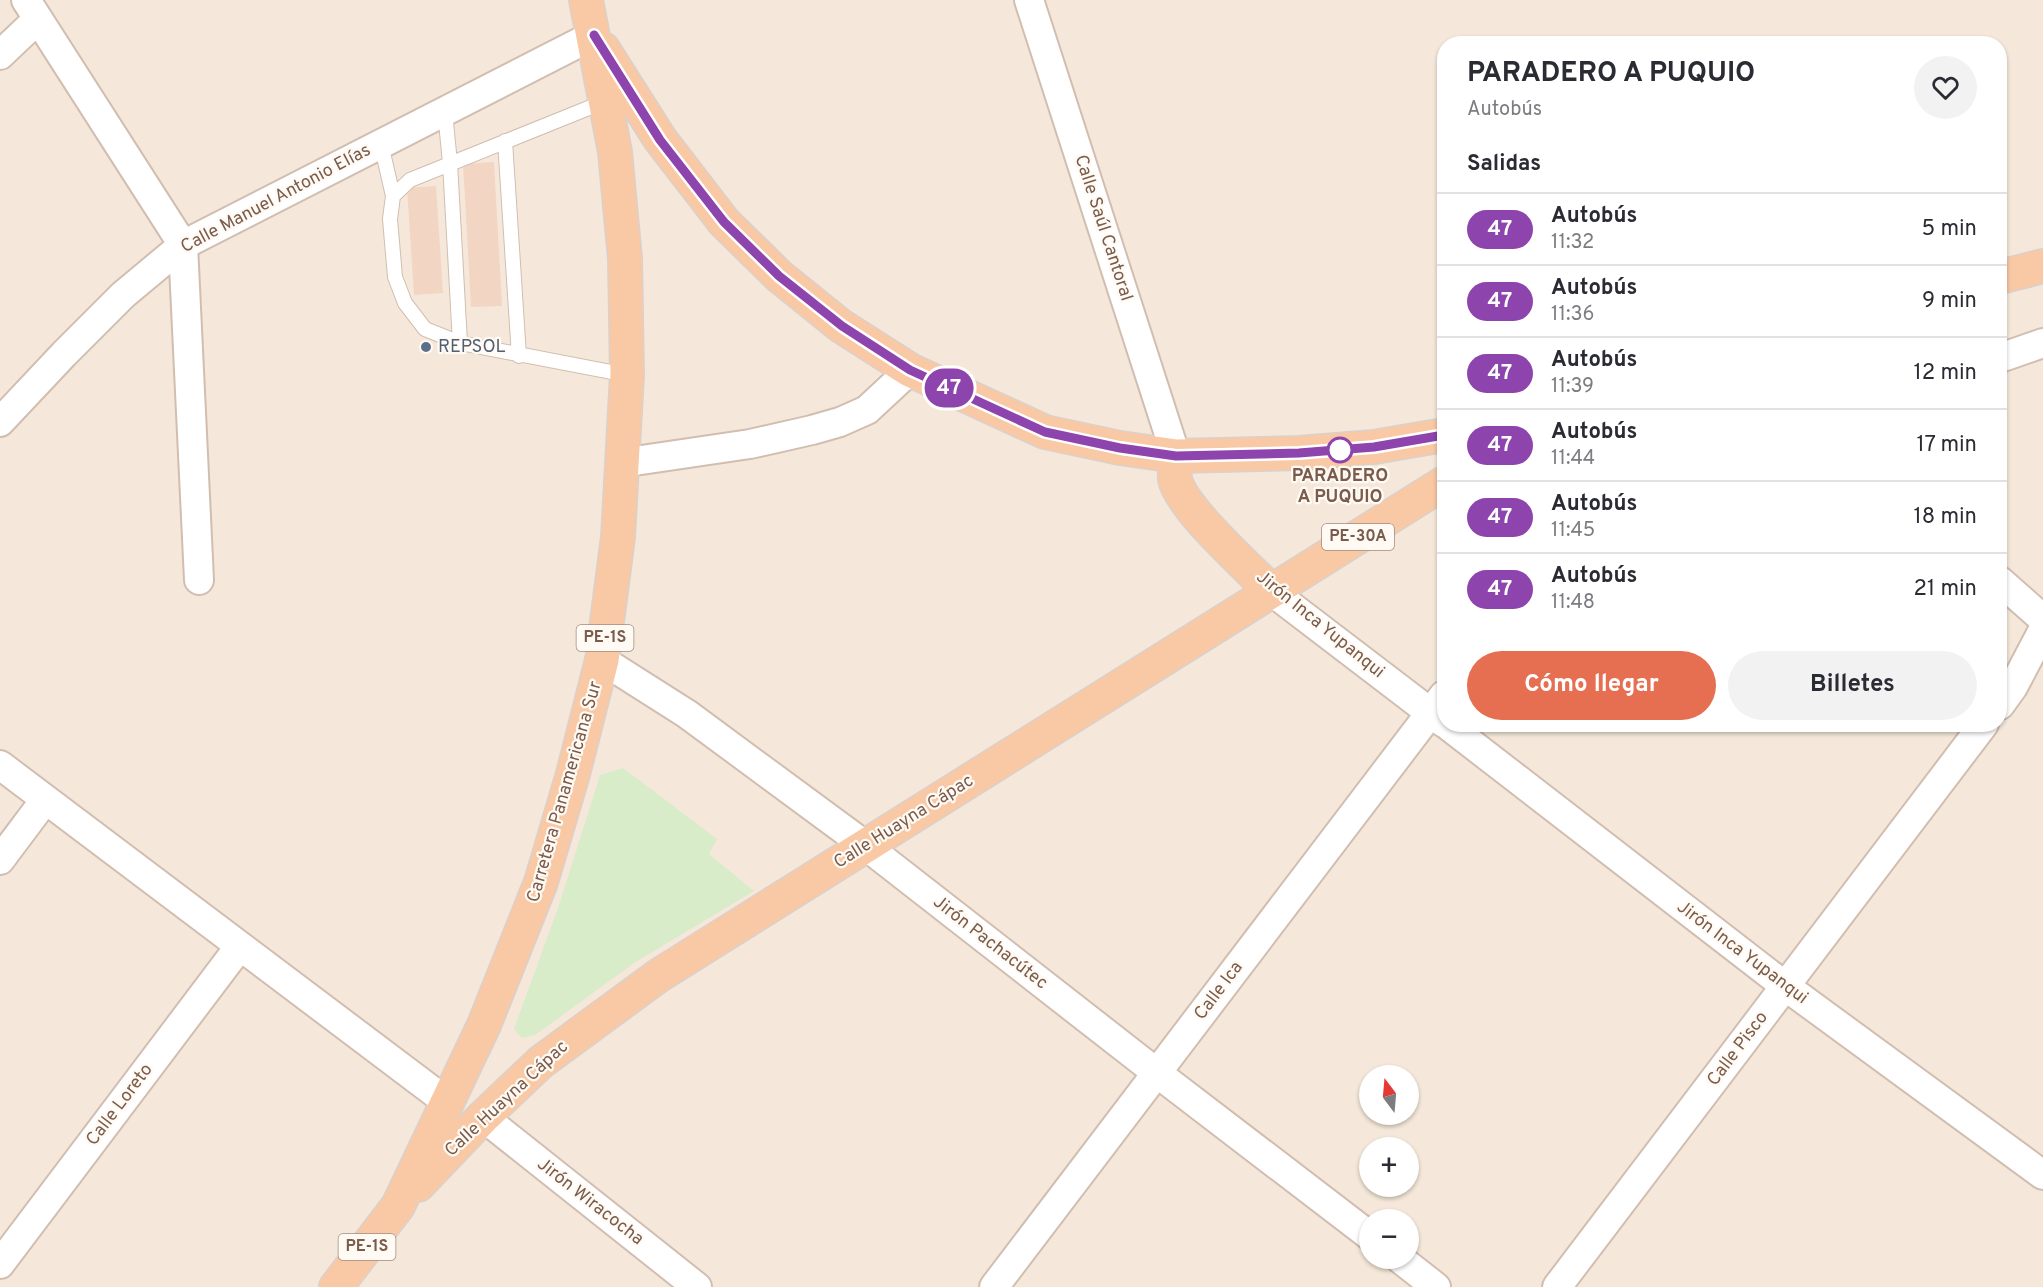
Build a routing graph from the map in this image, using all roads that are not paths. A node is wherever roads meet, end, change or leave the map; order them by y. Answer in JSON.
{"nodes":[{"id":1,"x":586,"y":0,"type":"edge"},
{"id":2,"x":1029,"y":0,"type":"edge"},
{"id":3,"x":32,"y":9,"type":"edge"},
{"id":4,"x":594,"y":35,"type":"junction"},
{"id":5,"x":0,"y":55,"type":"edge"},
{"id":6,"x":606,"y":101,"type":"junction"},
{"id":7,"x":444,"y":112,"type":"junction"},
{"id":8,"x":505,"y":141,"type":"junction"},
{"id":9,"x":381,"y":144,"type":"junction"},
{"id":10,"x":450,"y":163,"type":"junction"},
{"id":11,"x":393,"y":196,"type":"junction"},
{"id":12,"x":183,"y":245,"type":"junction"},
{"id":13,"x":2043,"y":266,"type":"edge"},
{"id":14,"x":2007,"y":275,"type":"edge"},
{"id":15,"x":460,"y":343,"type":"junction"},
{"id":16,"x":2043,"y":344,"type":"edge"},
{"id":17,"x":519,"y":356,"type":"junction"},
{"id":18,"x":2007,"y":356,"type":"edge"},
{"id":19,"x":910,"y":370,"type":"junction"},
{"id":20,"x":627,"y":375,"type":"junction"},
{"id":21,"x":0,"y":422,"type":"edge"},
{"id":22,"x":1437,"y":436,"type":"edge"},
{"id":23,"x":1176,"y":456,"type":"junction"},
{"id":24,"x":621,"y":463,"type":"junction"},
{"id":25,"x":1437,"y":487,"type":"edge"},
{"id":26,"x":199,"y":580,"type":"dead end"},
{"id":27,"x":2007,"y":587,"type":"edge"},
{"id":28,"x":1271,"y":591,"type":"junction"},
{"id":29,"x":2043,"y":619,"type":"edge"},
{"id":30,"x":2043,"y":630,"type":"edge"},
{"id":31,"x":602,"y":660,"type":"junction"},
{"id":32,"x":2007,"y":695,"type":"edge"},
{"id":33,"x":1437,"y":710,"type":"edge"},
{"id":34,"x":1437,"y":720,"type":"edge"},
{"id":35,"x":1465,"y":732,"type":"edge"},
{"id":36,"x":1978,"y":732,"type":"edge"},
{"id":37,"x":0,"y":765,"type":"edge"},
{"id":38,"x":45,"y":800,"type":"junction"},
{"id":39,"x":866,"y":846,"type":"junction"},
{"id":40,"x":0,"y":860,"type":"edge"},
{"id":41,"x":240,"y":946,"type":"junction"},
{"id":42,"x":1785,"y":986,"type":"junction"},
{"id":43,"x":1157,"y":1073,"type":"junction"},
{"id":44,"x":447,"y":1102,"type":"junction"},
{"id":45,"x":483,"y":1117,"type":"junction"},
{"id":46,"x":2043,"y":1176,"type":"edge"},
{"id":47,"x":398,"y":1206,"type":"junction"},
{"id":48,"x":1359,"y":1228,"type":"edge"},
{"id":49,"x":0,"y":1264,"type":"edge"},
{"id":50,"x":1413,"y":1269,"type":"edge"},
{"id":51,"x":336,"y":1287,"type":"edge"},
{"id":52,"x":697,"y":1287,"type":"edge"},
{"id":53,"x":994,"y":1287,"type":"edge"},
{"id":54,"x":1436,"y":1287,"type":"edge"},
{"id":55,"x":1557,"y":1287,"type":"edge"}],
"edges":[{"from":1,"to":4,"type":"highway","name":"Carretera Panamericana Sur","number":"PE-1S"},
{"from":2,"to":23,"type":"street","name":"Calle Saúl Cantoral"},
{"from":3,"to":5,"type":"street"},
{"from":3,"to":12,"type":"street"},
{"from":4,"to":6,"type":"highway","name":"Carretera Panamericana Sur","number":"PE-1S"},
{"from":4,"to":7,"type":"street","name":"Calle Manuel Antonio Elías"},
{"from":4,"to":19,"type":"highway"},
{"from":6,"to":8,"type":"lane"},
{"from":6,"to":20,"type":"highway","name":"Carretera Panamericana Sur","number":"PE-1S"},
{"from":7,"to":9,"type":"street","name":"Calle Manuel Antonio Elías"},
{"from":7,"to":10,"type":"lane"},
{"from":8,"to":10,"type":"lane"},
{"from":8,"to":17,"type":"lane"},
{"from":9,"to":11,"type":"lane"},
{"from":9,"to":12,"type":"street","name":"Calle Manuel Antonio Elías"},
{"from":10,"to":11,"type":"lane"},
{"from":10,"to":15,"type":"lane"},
{"from":11,"to":15,"type":"lane"},
{"from":12,"to":21,"type":"street","name":"Calle Manuel Antonio Elías"},
{"from":12,"to":26,"type":"street"},
{"from":13,"to":14,"type":"highway"},
{"from":15,"to":17,"type":"lane"},
{"from":16,"to":18,"type":"street"},
{"from":17,"to":20,"type":"lane"},
{"from":19,"to":23,"type":"highway"},
{"from":19,"to":24,"type":"street"},
{"from":20,"to":24,"type":"highway","name":"Carretera Panamericana Sur","number":"PE-1S"},
{"from":22,"to":23,"type":"highway"},
{"from":23,"to":28,"type":"highway","name":"Jirón Inca Yupanqui"},
{"from":24,"to":31,"type":"highway","name":"Carretera Panamericana Sur","number":"PE-1S"},
{"from":25,"to":28,"type":"highway","name":"Calle Huayna Cápac","number":"PE-30A"},
{"from":27,"to":29,"type":"street"},
{"from":28,"to":33,"type":"street","name":"Jirón Inca Yupanqui"},
{"from":28,"to":39,"type":"highway","name":"Calle Huayna Cápac"},
{"from":30,"to":32,"type":"street"},
{"from":31,"to":39,"type":"street","name":"Jirón Pachacútec"},
{"from":31,"to":44,"type":"highway","name":"Carretera Panamericana Sur","number":"PE-1S"},
{"from":34,"to":43,"type":"street","name":"Calle Ica"},
{"from":35,"to":42,"type":"street","name":"Jirón Inca Yupanqui"},
{"from":36,"to":42,"type":"street","name":"Calle Pisco"},
{"from":37,"to":38,"type":"street"},
{"from":38,"to":40,"type":"street"},
{"from":38,"to":41,"type":"street"},
{"from":39,"to":43,"type":"street","name":"Jirón Pachacútec"},
{"from":39,"to":45,"type":"highway","name":"Calle Huayna Cápac"},
{"from":41,"to":44,"type":"street"},
{"from":41,"to":49,"type":"street","name":"Calle Loreto"},
{"from":42,"to":46,"type":"street","name":"Jirón Inca Yupanqui"},
{"from":42,"to":55,"type":"street","name":"Calle Pisco"},
{"from":43,"to":48,"type":"street","name":"Jirón Pachacútec"},
{"from":43,"to":53,"type":"street","name":"Calle Ica"},
{"from":44,"to":47,"type":"highway","name":"Carretera Panamericana Sur","number":"PE-1S"},
{"from":45,"to":47,"type":"highway","name":"Calle Huayna Cápac"},
{"from":45,"to":52,"type":"street","name":"Jirón Wiracocha"},
{"from":47,"to":51,"type":"highway","name":"Carretera Panamericana Sur","number":"PE-1S"},
{"from":50,"to":54,"type":"street"}]}
